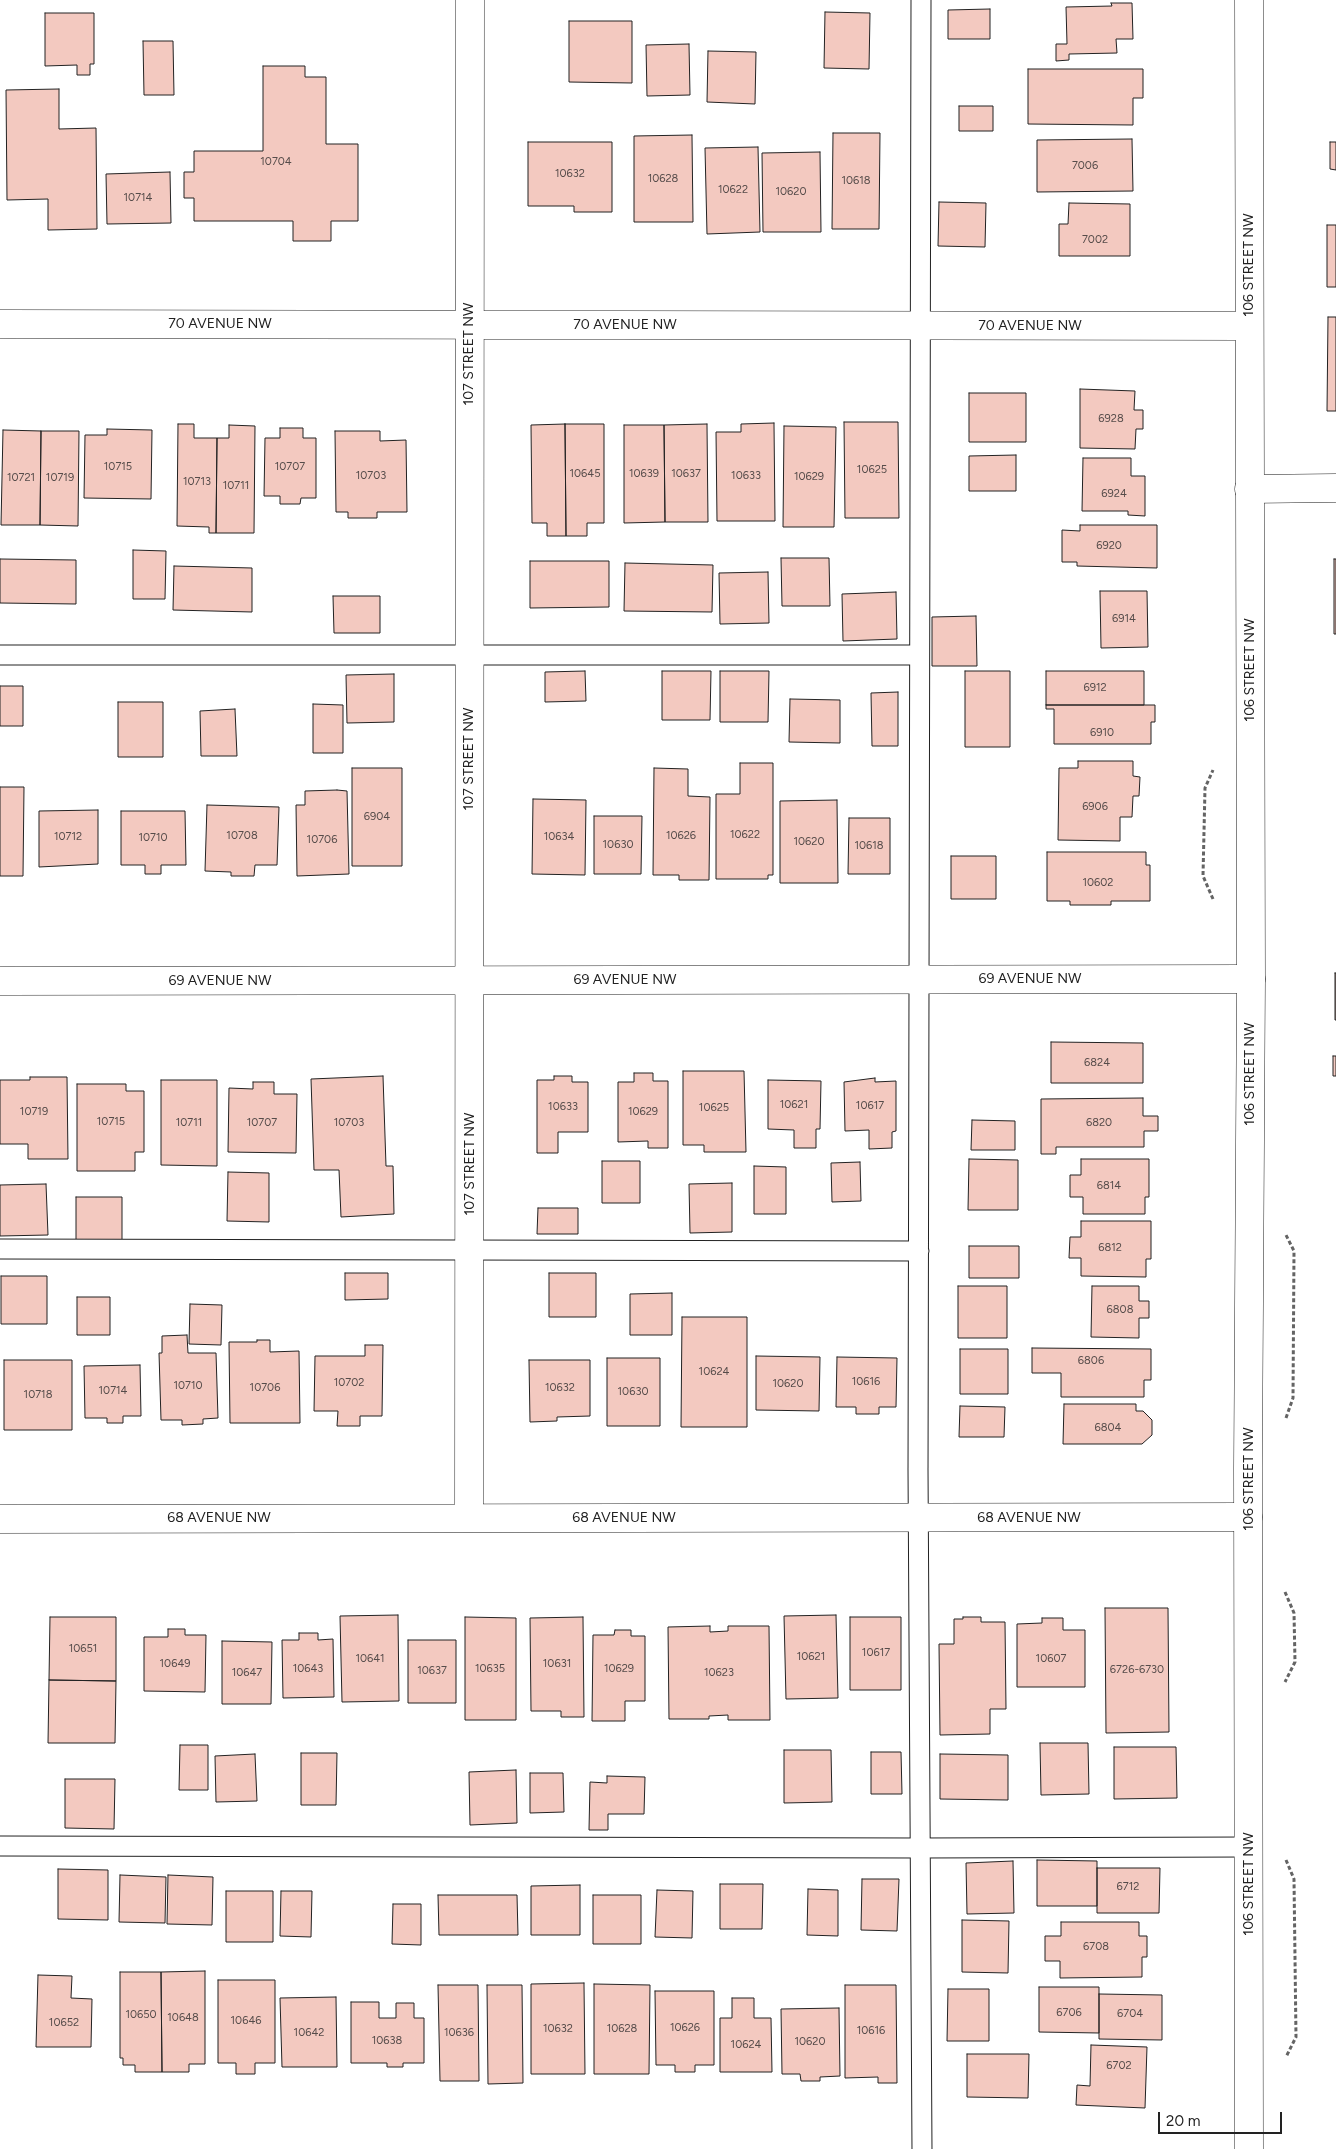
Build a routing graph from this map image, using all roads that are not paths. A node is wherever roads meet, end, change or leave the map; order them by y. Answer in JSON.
{"nodes":[{"id":1,"x":470,"y":0,"type":"edge"},
{"id":2,"x":921,"y":0,"type":"edge"},
{"id":3,"x":1249,"y":0,"type":"edge"},
{"id":4,"x":0,"y":324,"type":"edge"},
{"id":5,"x":469,"y":324,"type":"junction"},
{"id":6,"x":920,"y":326,"type":"junction"},
{"id":7,"x":1249,"y":326,"type":"junction"},
{"id":8,"x":1336,"y":488,"type":"edge"},
{"id":9,"x":1249,"y":489,"type":"junction"},
{"id":10,"x":469,"y":653,"type":"junction"},
{"id":11,"x":0,"y":655,"type":"edge"},
{"id":12,"x":919,"y":655,"type":"junction"},
{"id":13,"x":469,"y":980,"type":"junction"},
{"id":14,"x":920,"y":980,"type":"junction"},
{"id":15,"x":1251,"y":980,"type":"junction"},
{"id":16,"x":0,"y":981,"type":"edge"},
{"id":17,"x":0,"y":1249,"type":"edge"},
{"id":18,"x":470,"y":1249,"type":"junction"},
{"id":19,"x":919,"y":1251,"type":"junction"},
{"id":20,"x":1248,"y":1517,"type":"junction"},
{"id":21,"x":469,"y":1518,"type":"junction"},
{"id":22,"x":919,"y":1518,"type":"junction"},
{"id":23,"x":0,"y":1519,"type":"edge"},
{"id":24,"x":0,"y":1846,"type":"edge"},
{"id":25,"x":1249,"y":1847,"type":"junction"},
{"id":26,"x":920,"y":1848,"type":"junction"},
{"id":27,"x":922,"y":2149,"type":"edge"},
{"id":28,"x":1249,"y":2149,"type":"edge"}],
"edges":[{"from":1,"to":5,"type":"street","name":"107 STREET NW"},
{"from":2,"to":6,"type":"lane"},
{"from":3,"to":7,"type":"street","name":"106 STREET NW"},
{"from":4,"to":5,"type":"street","name":"70 AVENUE NW"},
{"from":5,"to":6,"type":"street","name":"70 AVENUE NW"},
{"from":5,"to":10,"type":"street","name":"107 STREET NW"},
{"from":6,"to":7,"type":"street","name":"70 AVENUE NW"},
{"from":6,"to":12,"type":"lane"},
{"from":7,"to":9,"type":"street","name":"106 STREET NW"},
{"from":8,"to":9,"type":"street"},
{"from":9,"to":15,"type":"street","name":"106 STREET NW"},
{"from":10,"to":11,"type":"lane"},
{"from":10,"to":12,"type":"lane"},
{"from":10,"to":13,"type":"street","name":"107 STREET NW"},
{"from":12,"to":14,"type":"lane"},
{"from":13,"to":14,"type":"street","name":"69 AVENUE NW"},
{"from":13,"to":16,"type":"street","name":"69 AVENUE NW"},
{"from":13,"to":18,"type":"street","name":"107 STREET NW"},
{"from":14,"to":15,"type":"street","name":"69 AVENUE NW"},
{"from":14,"to":19,"type":"lane"},
{"from":15,"to":20,"type":"street","name":"106 STREET NW"},
{"from":17,"to":18,"type":"lane"},
{"from":18,"to":19,"type":"lane"},
{"from":18,"to":21,"type":"street","name":"107 STREET NW"},
{"from":19,"to":22,"type":"lane"},
{"from":20,"to":22,"type":"street","name":"68 AVENUE NW"},
{"from":20,"to":25,"type":"street","name":"106 STREET NW"},
{"from":21,"to":22,"type":"street","name":"68 AVENUE NW"},
{"from":21,"to":23,"type":"street","name":"68 AVENUE NW"},
{"from":22,"to":26,"type":"lane"},
{"from":24,"to":26,"type":"lane"},
{"from":25,"to":26,"type":"lane"},
{"from":25,"to":28,"type":"street","name":"106 STREET NW"},
{"from":26,"to":27,"type":"lane"}]}
